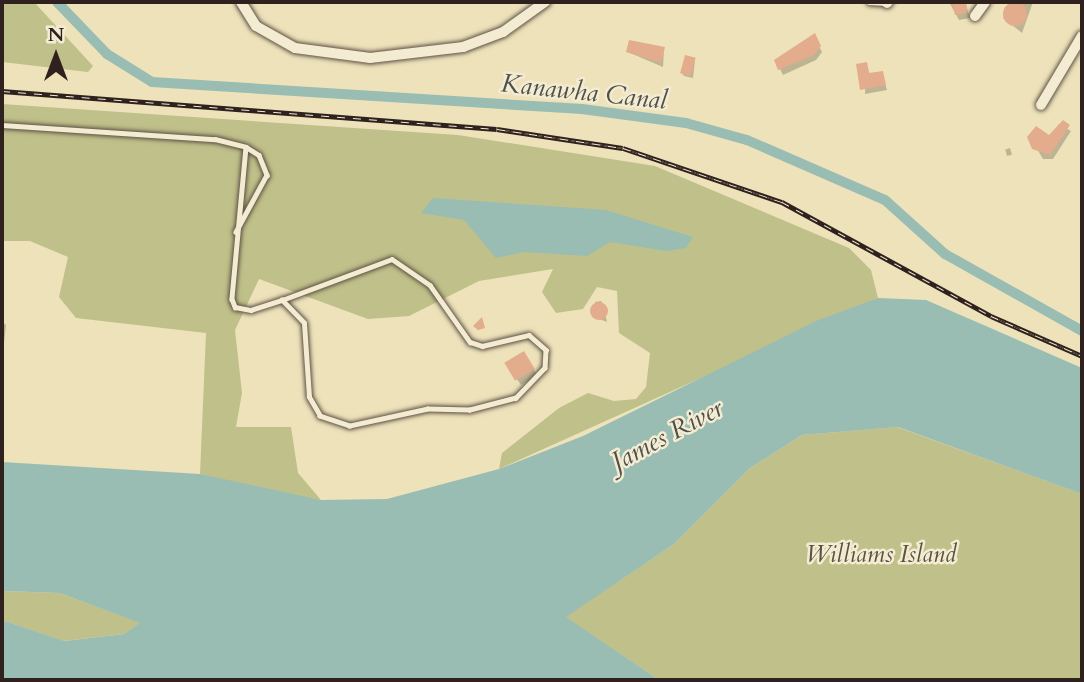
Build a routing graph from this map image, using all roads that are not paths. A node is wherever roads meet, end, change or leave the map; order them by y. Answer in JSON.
{"nodes":[{"id":1,"x":241,"y":2,"type":"edge"},
{"id":2,"x":545,"y":2,"type":"edge"},
{"id":3,"x":869,"y":2,"type":"edge"},
{"id":4,"x":888,"y":2,"type":"edge"},
{"id":5,"x":985,"y":2,"type":"edge"},
{"id":6,"x":975,"y":16,"type":"dead end"},
{"id":7,"x":1082,"y":36,"type":"edge"},
{"id":8,"x":1041,"y":105,"type":"dead end"},
{"id":9,"x":2,"y":125,"type":"edge"},
{"id":10,"x":246,"y":147,"type":"junction"},
{"id":11,"x":236,"y":232,"type":"junction"},
{"id":12,"x":282,"y":300,"type":"junction"}],
"edges":[{"from":1,"to":2,"type":"street"},
{"from":3,"to":4,"type":"lane"},
{"from":5,"to":6,"type":"street"},
{"from":7,"to":8,"type":"street"},
{"from":9,"to":10,"type":"lane"},
{"from":10,"to":11,"type":"lane"},
{"from":10,"to":11,"type":"lane"},
{"from":11,"to":12,"type":"lane"},
{"from":12,"to":12,"type":"lane"}]}
